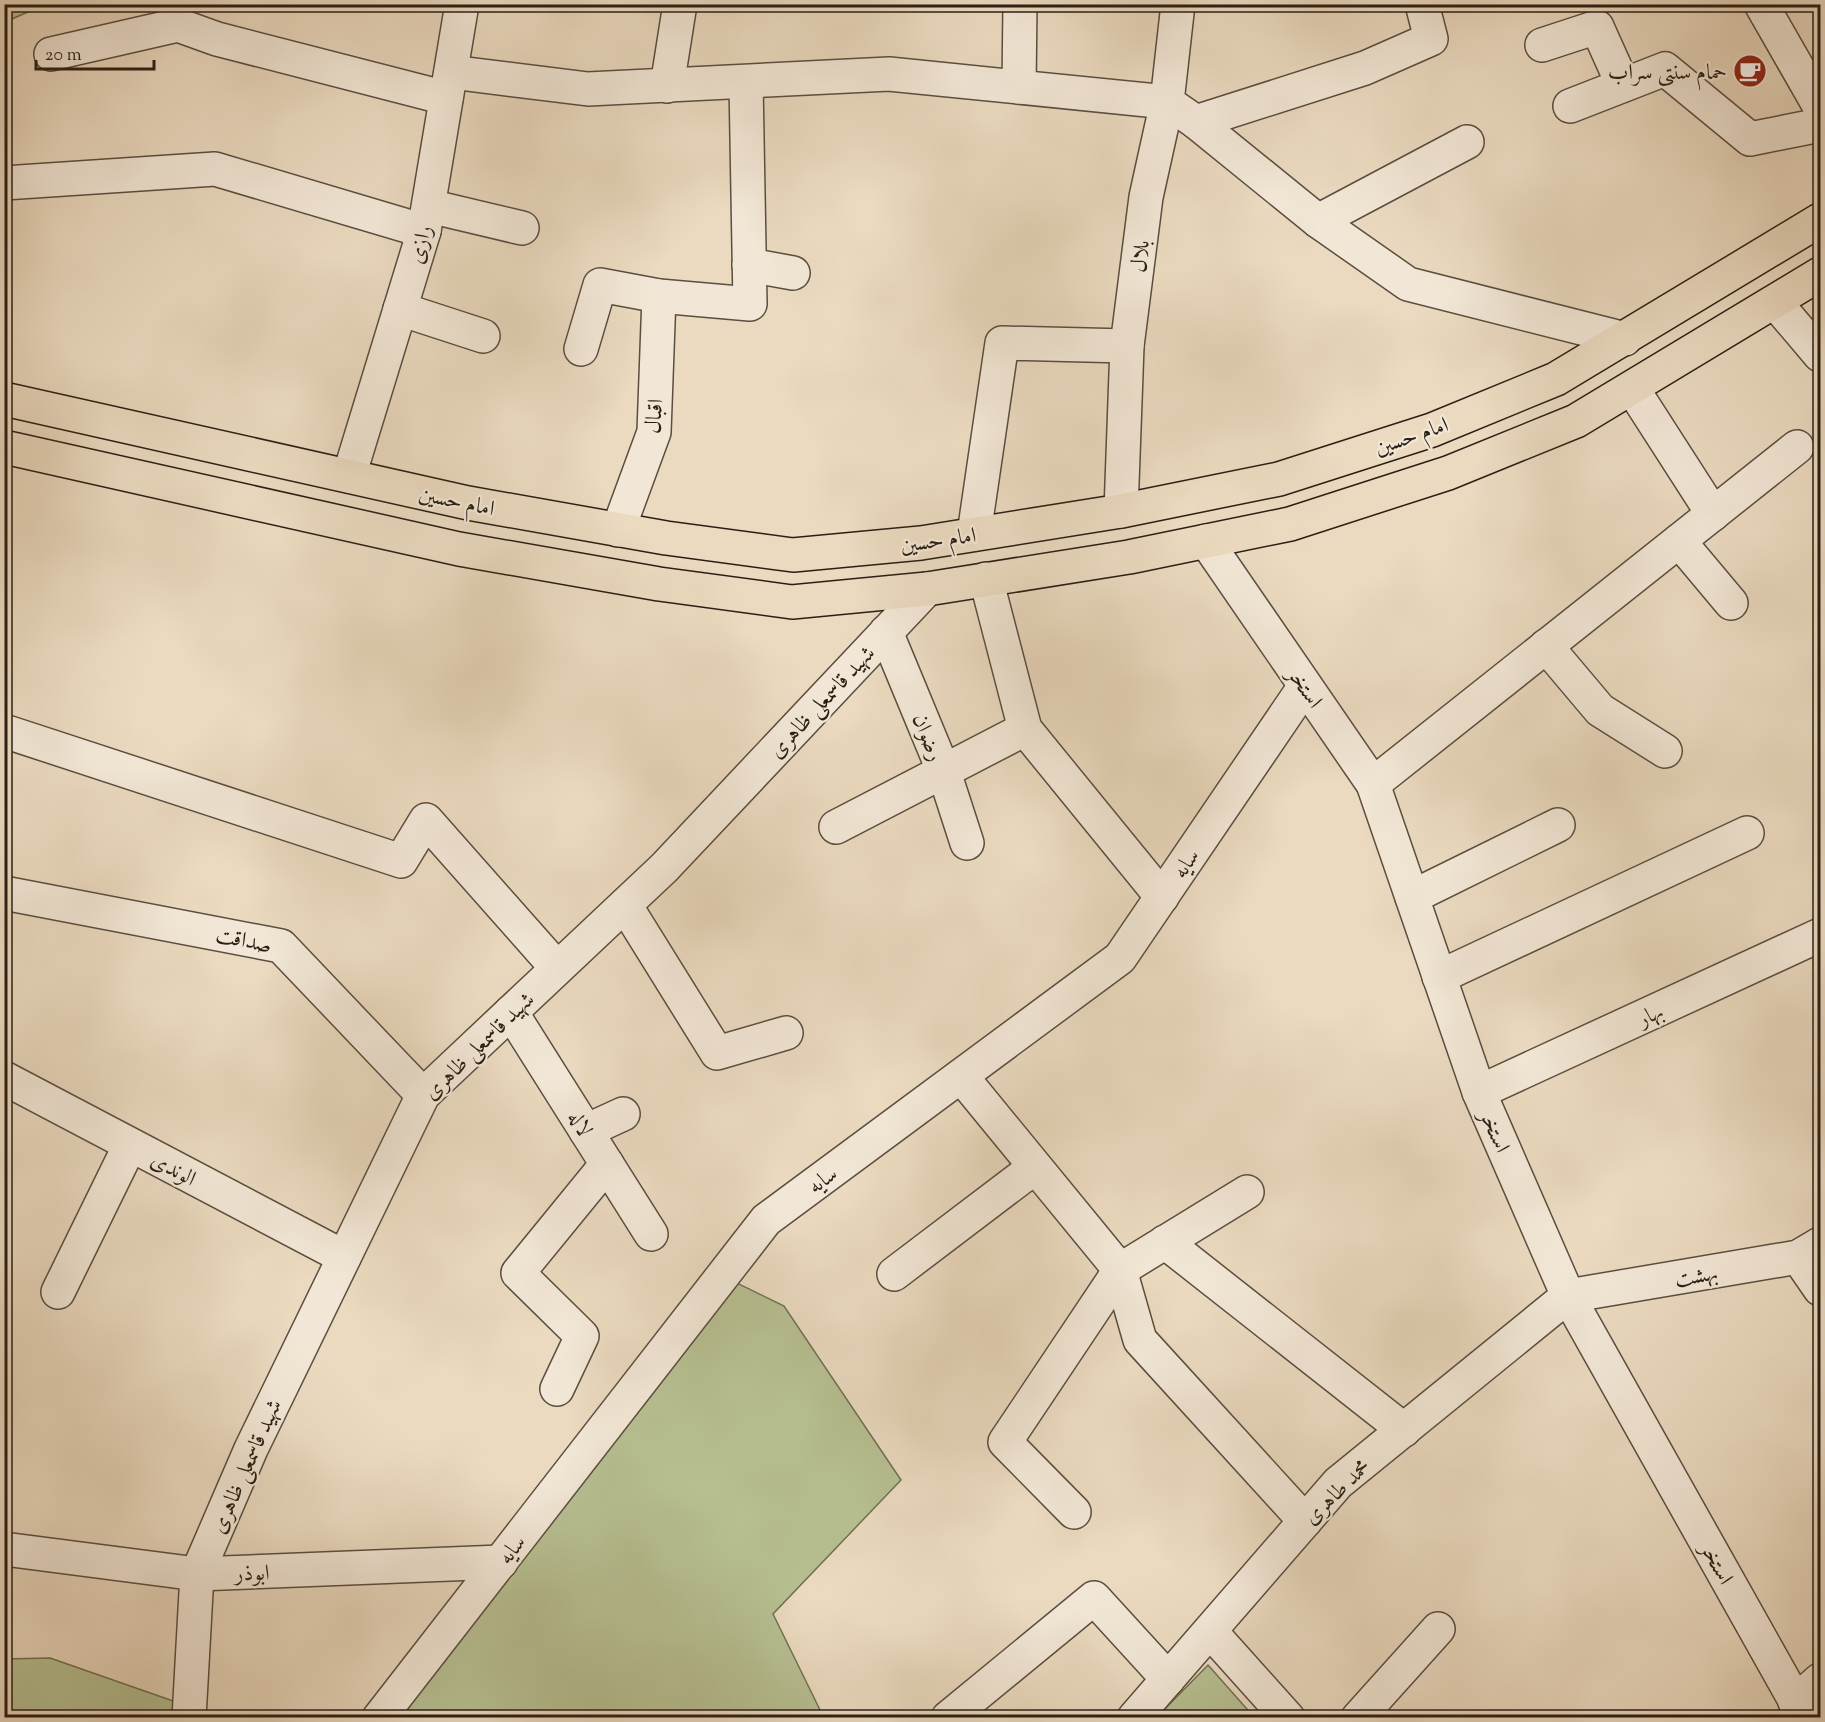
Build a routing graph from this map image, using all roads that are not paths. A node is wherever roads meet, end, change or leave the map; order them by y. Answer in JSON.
{"nodes":[{"id":1,"x":462,"y":4,"type":"edge"},
{"id":2,"x":680,"y":4,"type":"edge"},
{"id":3,"x":1020,"y":4,"type":"edge"},
{"id":4,"x":1178,"y":4,"type":"edge"},
{"id":5,"x":1422,"y":4,"type":"edge"},
{"id":6,"x":1761,"y":4,"type":"edge"},
{"id":7,"x":1542,"y":45,"type":"dead end"},
{"id":8,"x":51,"y":54,"type":"dead end"},
{"id":9,"x":746,"y":82,"type":"junction"},
{"id":10,"x":448,"y":85,"type":"junction"},
{"id":11,"x":1623,"y":85,"type":"junction"},
{"id":12,"x":667,"y":86,"type":"junction"},
{"id":13,"x":1019,"y":87,"type":"junction"},
{"id":14,"x":1167,"y":102,"type":"junction"},
{"id":15,"x":1570,"y":106,"type":"dead end"},
{"id":16,"x":1821,"y":107,"type":"edge"},
{"id":17,"x":1196,"y":122,"type":"junction"},
{"id":18,"x":1821,"y":125,"type":"edge"},
{"id":19,"x":1467,"y":142,"type":"dead end"},
{"id":20,"x":4,"y":183,"type":"edge"},
{"id":21,"x":427,"y":218,"type":"junction"},
{"id":22,"x":1821,"y":220,"type":"edge"},
{"id":23,"x":1318,"y":221,"type":"junction"},
{"id":24,"x":522,"y":228,"type":"dead end"},
{"id":25,"x":749,"y":265,"type":"junction"},
{"id":26,"x":793,"y":273,"type":"dead end"},
{"id":27,"x":1821,"y":274,"type":"edge"},
{"id":28,"x":658,"y":296,"type":"junction"},
{"id":29,"x":1775,"y":302,"type":"junction"},
{"id":30,"x":400,"y":309,"type":"junction"},
{"id":31,"x":483,"y":336,"type":"dead end"},
{"id":32,"x":1625,"y":339,"type":"junction"},
{"id":33,"x":1127,"y":346,"type":"junction"},
{"id":34,"x":581,"y":349,"type":"dead end"},
{"id":35,"x":1821,"y":355,"type":"edge"},
{"id":36,"x":1632,"y":388,"type":"junction"},
{"id":37,"x":4,"y":399,"type":"edge"},
{"id":38,"x":1797,"y":447,"type":"dead end"},
{"id":39,"x":6,"y":453,"type":"edge"},
{"id":40,"x":349,"y":476,"type":"junction"},
{"id":41,"x":1121,"y":511,"type":"junction"},
{"id":42,"x":1713,"y":514,"type":"junction"},
{"id":43,"x":618,"y":530,"type":"junction"},
{"id":44,"x":974,"y":534,"type":"junction"},
{"id":45,"x":1206,"y":541,"type":"junction"},
{"id":46,"x":1679,"y":541,"type":"junction"},
{"id":47,"x":921,"y":543,"type":"junction"},
{"id":48,"x":986,"y":579,"type":"junction"},
{"id":49,"x":927,"y":589,"type":"junction"},
{"id":50,"x":1731,"y":603,"type":"dead end"},
{"id":51,"x":886,"y":632,"type":"junction"},
{"id":52,"x":1546,"y":646,"type":"junction"},
{"id":53,"x":1305,"y":686,"type":"junction"},
{"id":54,"x":1025,"y":729,"type":"junction"},
{"id":55,"x":4,"y":731,"type":"edge"},
{"id":56,"x":1665,"y":751,"type":"dead end"},
{"id":57,"x":944,"y":772,"type":"junction"},
{"id":58,"x":1373,"y":784,"type":"junction"},
{"id":59,"x":1558,"y":825,"type":"dead end"},
{"id":60,"x":836,"y":827,"type":"dead end"},
{"id":61,"x":1747,"y":833,"type":"dead end"},
{"id":62,"x":967,"y":843,"type":"dead end"},
{"id":63,"x":4,"y":893,"type":"edge"},
{"id":64,"x":1162,"y":897,"type":"junction"},
{"id":65,"x":1412,"y":897,"type":"junction"},
{"id":66,"x":626,"y":905,"type":"junction"},
{"id":67,"x":1821,"y":935,"type":"edge"},
{"id":68,"x":557,"y":968,"type":"junction"},
{"id":69,"x":1439,"y":977,"type":"junction"},
{"id":70,"x":511,"y":1012,"type":"junction"},
{"id":71,"x":786,"y":1033,"type":"dead end"},
{"id":72,"x":961,"y":1076,"type":"junction"},
{"id":73,"x":4,"y":1078,"type":"edge"},
{"id":74,"x":1479,"y":1092,"type":"junction"},
{"id":75,"x":423,"y":1095,"type":"junction"},
{"id":76,"x":623,"y":1114,"type":"dead end"},
{"id":77,"x":586,"y":1131,"type":"junction"},
{"id":78,"x":130,"y":1144,"type":"junction"},
{"id":79,"x":607,"y":1164,"type":"junction"},
{"id":80,"x":1035,"y":1167,"type":"junction"},
{"id":81,"x":1247,"y":1192,"type":"dead end"},
{"id":82,"x":651,"y":1234,"type":"dead end"},
{"id":83,"x":1165,"y":1242,"type":"junction"},
{"id":84,"x":1809,"y":1251,"type":"edge"},
{"id":85,"x":344,"y":1257,"type":"junction"},
{"id":86,"x":1120,"y":1270,"type":"junction"},
{"id":87,"x":894,"y":1274,"type":"dead end"},
{"id":88,"x":1821,"y":1289,"type":"edge"},
{"id":89,"x":58,"y":1292,"type":"dead end"},
{"id":90,"x":1568,"y":1296,"type":"junction"},
{"id":91,"x":557,"y":1389,"type":"dead end"},
{"id":92,"x":1404,"y":1430,"type":"junction"},
{"id":93,"x":1074,"y":1512,"type":"dead end"},
{"id":94,"x":1305,"y":1521,"type":"junction"},
{"id":95,"x":4,"y":1548,"type":"edge"},
{"id":96,"x":501,"y":1562,"type":"junction"},
{"id":97,"x":197,"y":1574,"type":"junction"},
{"id":98,"x":1438,"y":1629,"type":"dead end"},
{"id":99,"x":1210,"y":1631,"type":"junction"},
{"id":100,"x":1167,"y":1679,"type":"junction"},
{"id":101,"x":1821,"y":1680,"type":"edge"},
{"id":102,"x":1800,"y":1710,"type":"edge"},
{"id":103,"x":189,"y":1718,"type":"edge"},
{"id":104,"x":379,"y":1718,"type":"edge"},
{"id":105,"x":948,"y":1718,"type":"edge"},
{"id":106,"x":1134,"y":1718,"type":"edge"},
{"id":107,"x":1288,"y":1718,"type":"edge"},
{"id":108,"x":1358,"y":1718,"type":"edge"}],
"edges":[{"from":1,"to":10,"type":"street","name":"رازی"},
{"from":2,"to":12,"type":"street"},
{"from":3,"to":13,"type":"street"},
{"from":4,"to":14,"type":"street","name":"بلال"},
{"from":5,"to":17,"type":"street"},
{"from":6,"to":16,"type":"street"},
{"from":7,"to":11,"type":"street"},
{"from":8,"to":10,"type":"street"},
{"from":9,"to":12,"type":"street"},
{"from":9,"to":13,"type":"street"},
{"from":9,"to":25,"type":"street"},
{"from":10,"to":12,"type":"street"},
{"from":10,"to":21,"type":"street","name":"رازی"},
{"from":11,"to":15,"type":"street"},
{"from":11,"to":18,"type":"street"},
{"from":13,"to":14,"type":"street"},
{"from":14,"to":17,"type":"street"},
{"from":14,"to":33,"type":"street","name":"بلال"},
{"from":17,"to":23,"type":"street"},
{"from":19,"to":23,"type":"street"},
{"from":20,"to":21,"type":"street"},
{"from":21,"to":24,"type":"street"},
{"from":21,"to":30,"type":"street","name":"رازی"},
{"from":22,"to":32,"type":"main road","name":"امام حسین"},
{"from":23,"to":32,"type":"street"},
{"from":25,"to":26,"type":"street"},
{"from":25,"to":28,"type":"street"},
{"from":27,"to":29,"type":"main road","name":"امام حسین"},
{"from":28,"to":34,"type":"street"},
{"from":28,"to":43,"type":"street","name":"اقبال"},
{"from":29,"to":35,"type":"street"},
{"from":29,"to":36,"type":"main road","name":"امام حسین"},
{"from":30,"to":31,"type":"street"},
{"from":30,"to":40,"type":"street","name":"رازی"},
{"from":32,"to":41,"type":"main road","name":"امام حسین"},
{"from":33,"to":41,"type":"street","name":"بلال"},
{"from":33,"to":44,"type":"street"},
{"from":36,"to":42,"type":"street"},
{"from":36,"to":45,"type":"main road","name":"امام حسین"},
{"from":37,"to":40,"type":"main road","name":"امام حسین"},
{"from":38,"to":42,"type":"street"},
{"from":39,"to":49,"type":"main road","name":"امام حسین"},
{"from":40,"to":43,"type":"main road","name":"امام حسین"},
{"from":41,"to":44,"type":"main road","name":"امام حسین"},
{"from":42,"to":46,"type":"street"},
{"from":43,"to":47,"type":"main road","name":"امام حسین"},
{"from":44,"to":47,"type":"main road","name":"امام حسین"},
{"from":45,"to":48,"type":"main road","name":"امام حسین"},
{"from":45,"to":53,"type":"street","name":"استخر"},
{"from":46,"to":50,"type":"street"},
{"from":46,"to":52,"type":"street"},
{"from":47,"to":49,"type":"main road"},
{"from":48,"to":49,"type":"main road","name":"امام حسین"},
{"from":48,"to":54,"type":"street"},
{"from":49,"to":51,"type":"street","name":"شهید قاسمعلی ظاهری"},
{"from":51,"to":57,"type":"street","name":"رضوان"},
{"from":51,"to":66,"type":"street","name":"شهید قاسمعلی ظاهری"},
{"from":52,"to":56,"type":"street"},
{"from":52,"to":58,"type":"street"},
{"from":53,"to":58,"type":"street","name":"استخر"},
{"from":53,"to":64,"type":"street","name":"سایه"},
{"from":54,"to":57,"type":"street"},
{"from":54,"to":64,"type":"street"},
{"from":55,"to":68,"type":"street"},
{"from":57,"to":60,"type":"street"},
{"from":57,"to":62,"type":"street","name":"رضوان"},
{"from":58,"to":65,"type":"street","name":"استخر"},
{"from":59,"to":65,"type":"street"},
{"from":61,"to":69,"type":"street"},
{"from":63,"to":75,"type":"street","name":"صداقت"},
{"from":64,"to":72,"type":"street","name":"سایه"},
{"from":65,"to":69,"type":"street","name":"استخر"},
{"from":66,"to":68,"type":"street","name":"شهید قاسمعلی ظاهری"},
{"from":66,"to":71,"type":"street"},
{"from":67,"to":74,"type":"street","name":"بهار"},
{"from":68,"to":70,"type":"street","name":"شهید قاسمعلی ظاهری"},
{"from":69,"to":74,"type":"street","name":"استخر"},
{"from":70,"to":75,"type":"street","name":"شهید قاسمعلی ظاهری"},
{"from":70,"to":77,"type":"street","name":"لاله"},
{"from":72,"to":80,"type":"street"},
{"from":72,"to":96,"type":"street","name":"سایه"},
{"from":73,"to":78,"type":"street","name":"الوندی"},
{"from":74,"to":90,"type":"street","name":"استخر"},
{"from":75,"to":85,"type":"street","name":"شهید قاسمعلی ظاهری"},
{"from":76,"to":77,"type":"street"},
{"from":77,"to":79,"type":"street","name":"لاله"},
{"from":78,"to":85,"type":"street","name":"الوندی"},
{"from":78,"to":89,"type":"street"},
{"from":79,"to":82,"type":"street","name":"لاله"},
{"from":79,"to":91,"type":"street"},
{"from":80,"to":86,"type":"street"},
{"from":80,"to":87,"type":"street"},
{"from":81,"to":83,"type":"street"},
{"from":83,"to":86,"type":"street"},
{"from":83,"to":92,"type":"street"},
{"from":84,"to":88,"type":"street"},
{"from":84,"to":90,"type":"street","name":"بهشت"},
{"from":85,"to":97,"type":"street","name":"شهید قاسمعلی ظاهری"},
{"from":86,"to":93,"type":"street"},
{"from":86,"to":94,"type":"street"},
{"from":90,"to":92,"type":"street","name":"محمد طاهری"},
{"from":90,"to":102,"type":"street","name":"استخر"},
{"from":92,"to":94,"type":"street","name":"محمد طاهری"},
{"from":94,"to":99,"type":"street","name":"محمد طاهری"},
{"from":95,"to":97,"type":"street","name":"ابوذر"},
{"from":96,"to":97,"type":"street","name":"ابوذر"},
{"from":96,"to":104,"type":"street","name":"سایه"},
{"from":97,"to":103,"type":"street","name":"شهید قاسمعلی ظاهری"},
{"from":98,"to":108,"type":"street"},
{"from":99,"to":100,"type":"street","name":"محمد طاهری"},
{"from":99,"to":107,"type":"street"},
{"from":100,"to":105,"type":"street"},
{"from":100,"to":106,"type":"street","name":"محمد طاهری"},
{"from":101,"to":102,"type":"street"}]}
